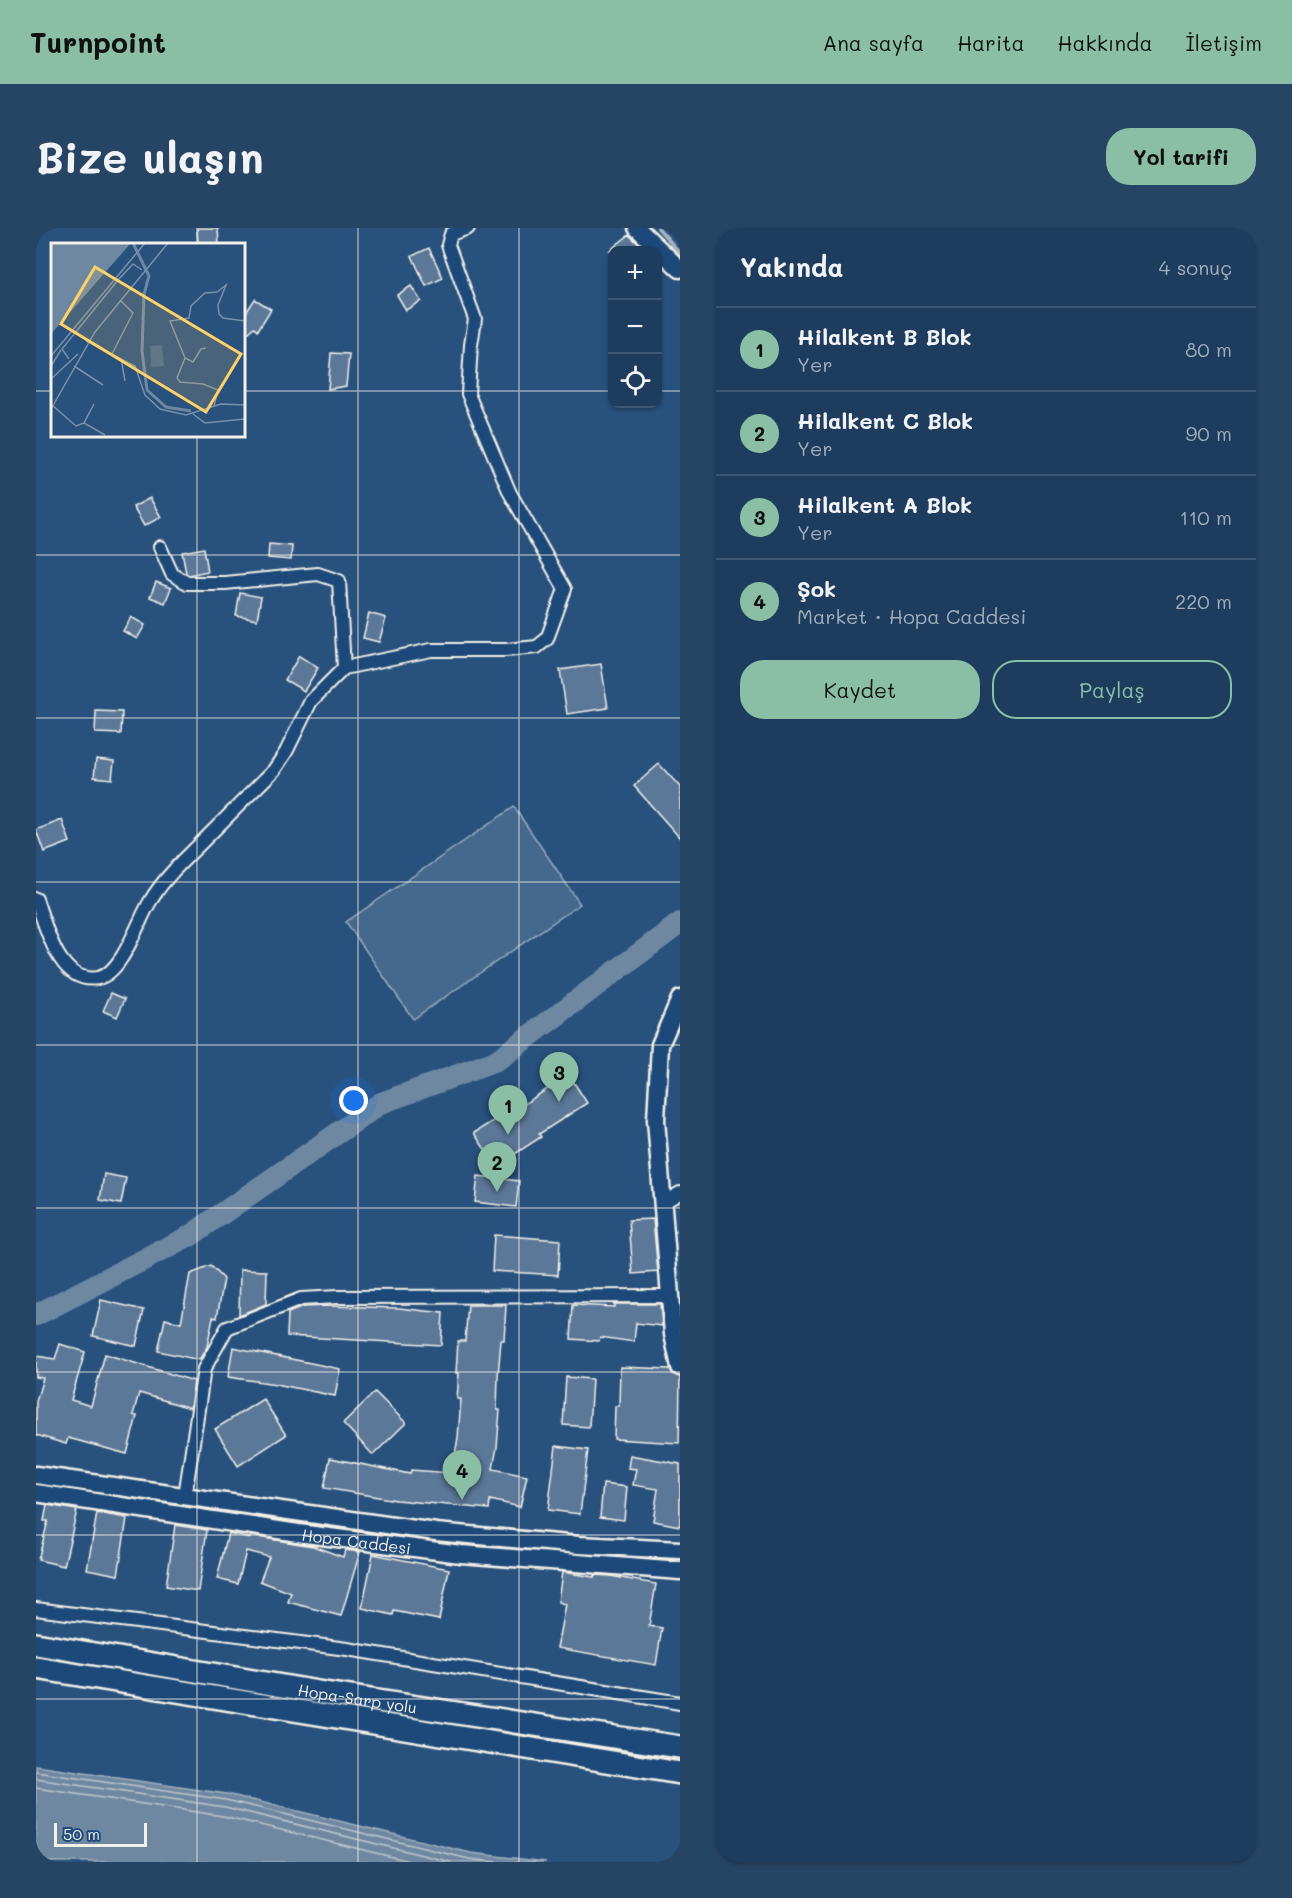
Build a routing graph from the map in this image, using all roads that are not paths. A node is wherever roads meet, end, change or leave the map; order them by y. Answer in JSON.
{"nodes":[{"id":1,"x":468,"y":228,"type":"edge"},
{"id":2,"x":637,"y":228,"type":"edge"},
{"id":3,"x":680,"y":269,"type":"edge"},
{"id":4,"x":160,"y":547,"type":"dead end"},
{"id":5,"x":344,"y":668,"type":"junction"},
{"id":6,"x":36,"y":899,"type":"edge"},
{"id":7,"x":680,"y":999,"type":"edge"},
{"id":8,"x":680,"y":1193,"type":"edge"},
{"id":9,"x":664,"y":1202,"type":"junction"},
{"id":10,"x":670,"y":1296,"type":"junction"},
{"id":11,"x":680,"y":1367,"type":"edge"},
{"id":12,"x":36,"y":1475,"type":"edge"},
{"id":13,"x":36,"y":1494,"type":"edge"},
{"id":14,"x":185,"y":1496,"type":"junction"},
{"id":15,"x":680,"y":1550,"type":"edge"},
{"id":16,"x":680,"y":1571,"type":"edge"},
{"id":17,"x":36,"y":1609,"type":"edge"},
{"id":18,"x":36,"y":1644,"type":"edge"},
{"id":19,"x":36,"y":1668,"type":"edge"},
{"id":20,"x":680,"y":1703,"type":"edge"},
{"id":21,"x":680,"y":1747,"type":"edge"},
{"id":22,"x":680,"y":1773,"type":"edge"}],
"edges":[{"from":1,"to":5,"type":"street"},
{"from":2,"to":3,"type":"main road"},
{"from":4,"to":5,"type":"street"},
{"from":5,"to":6,"type":"street"},
{"from":7,"to":9,"type":"main road"},
{"from":8,"to":9,"type":"street"},
{"from":9,"to":10,"type":"main road"},
{"from":10,"to":11,"type":"main road"},
{"from":10,"to":14,"type":"street"},
{"from":12,"to":14,"type":"main road","name":"Hopa Caddesi"},
{"from":13,"to":16,"type":"main road","name":"Hopa Caddesi"},
{"from":14,"to":15,"type":"main road","name":"Hopa Caddesi"},
{"from":17,"to":20,"type":"street"},
{"from":18,"to":21,"type":"highway","name":"Hopa-Sarp yolu"},
{"from":19,"to":22,"type":"highway"}]}
